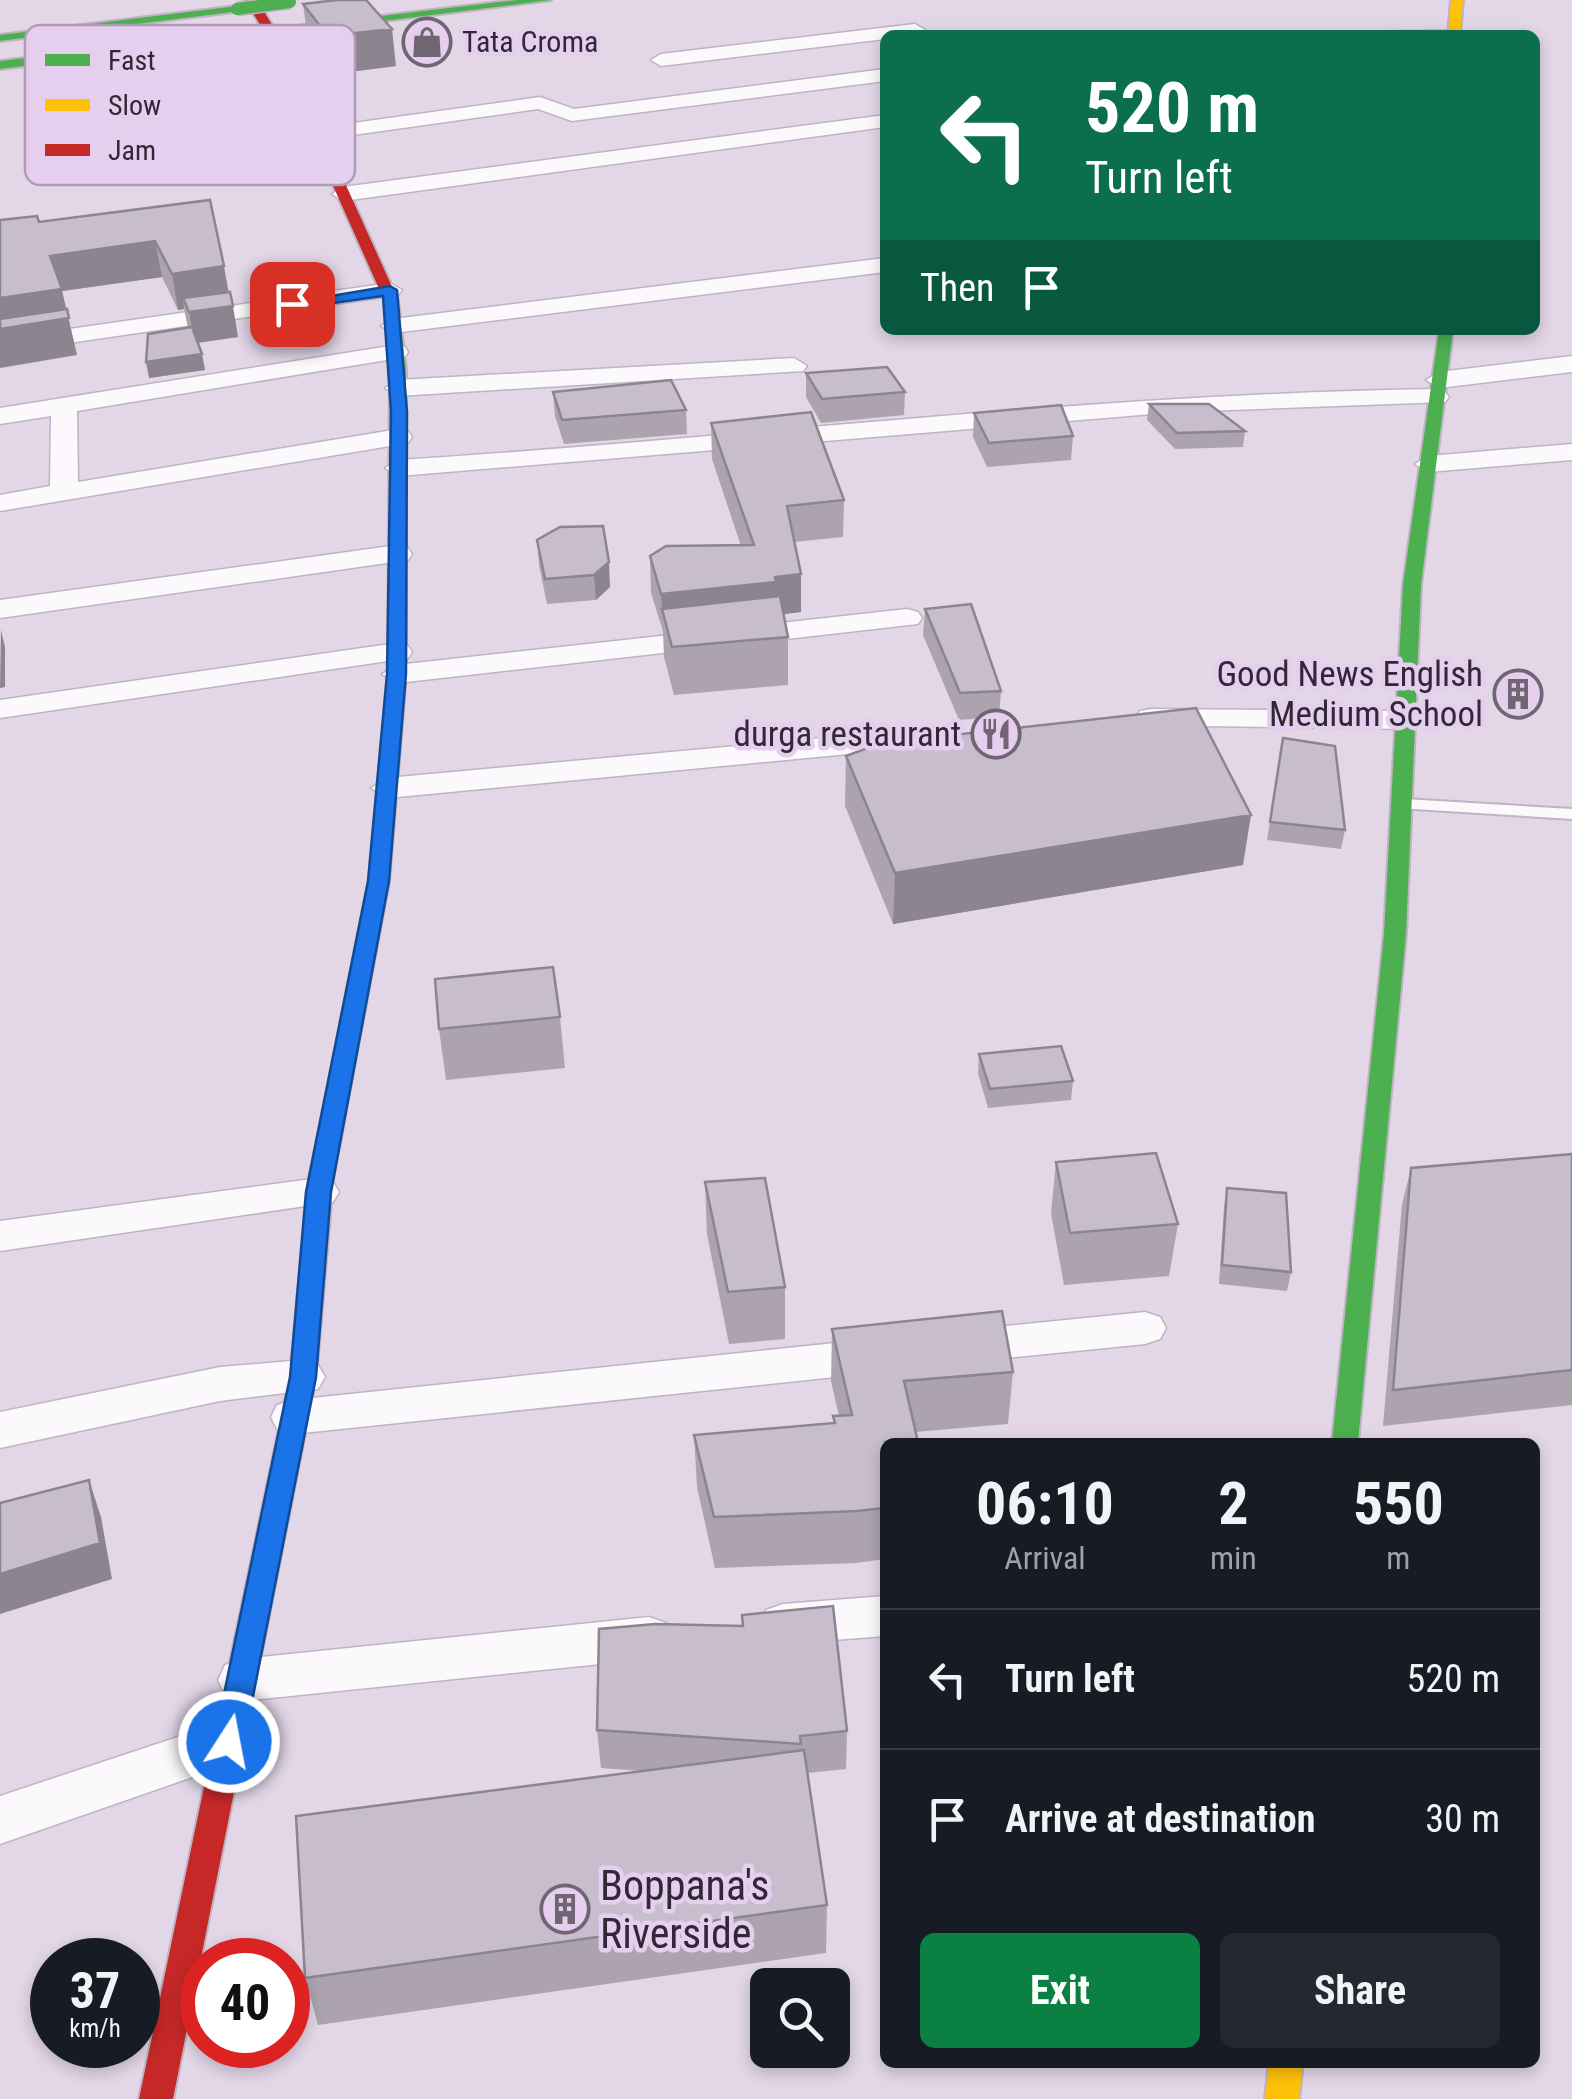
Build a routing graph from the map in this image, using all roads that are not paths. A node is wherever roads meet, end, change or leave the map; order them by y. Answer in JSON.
{"nodes":[{"id":1,"x":191,"y":0,"type":"edge"},
{"id":2,"x":544,"y":0,"type":"edge"},
{"id":3,"x":1456,"y":0,"type":"edge"},
{"id":4,"x":300,"y":1,"type":"edge"},
{"id":5,"x":244,"y":4,"type":"edge"},
{"id":6,"x":0,"y":22,"type":"edge"},
{"id":7,"x":93,"y":25,"type":"edge"},
{"id":8,"x":264,"y":25,"type":"edge"},
{"id":9,"x":337,"y":25,"type":"edge"},
{"id":10,"x":1454,"y":30,"type":"edge"},
{"id":11,"x":880,"y":34,"type":"edge"},
{"id":12,"x":25,"y":35,"type":"edge"},
{"id":13,"x":0,"y":38,"type":"edge"},
{"id":14,"x":721,"y":52,"type":"junction"},
{"id":15,"x":661,"y":60,"type":"dead end"},
{"id":16,"x":25,"y":62,"type":"edge"},
{"id":17,"x":0,"y":65,"type":"edge"},
{"id":18,"x":880,"y":76,"type":"edge"},
{"id":19,"x":779,"y":111,"type":"junction"},
{"id":20,"x":880,"y":121,"type":"edge"},
{"id":21,"x":355,"y":129,"type":"edge"},
{"id":22,"x":339,"y":185,"type":"edge"},
{"id":23,"x":343,"y":194,"type":"junction"},
{"id":24,"x":880,"y":266,"type":"edge"},
{"id":25,"x":390,"y":290,"type":"junction"},
{"id":26,"x":1445,"y":335,"type":"edge"},
{"id":27,"x":395,"y":339,"type":"junction"},
{"id":28,"x":0,"y":346,"type":"edge"},
{"id":29,"x":1572,"y":364,"type":"edge"},
{"id":30,"x":794,"y":366,"type":"dead end"},
{"id":31,"x":398,"y":388,"type":"junction"},
{"id":32,"x":1437,"y":388,"type":"junction"},
{"id":33,"x":64,"y":407,"type":"junction"},
{"id":34,"x":0,"y":416,"type":"edge"},
{"id":35,"x":399,"y":437,"type":"junction"},
{"id":36,"x":1572,"y":452,"type":"edge"},
{"id":37,"x":1428,"y":464,"type":"junction"},
{"id":38,"x":400,"y":468,"type":"junction"},
{"id":39,"x":64,"y":492,"type":"junction"},
{"id":40,"x":0,"y":502,"type":"edge"},
{"id":41,"x":398,"y":554,"type":"junction"},
{"id":42,"x":0,"y":609,"type":"edge"},
{"id":43,"x":907,"y":618,"type":"dead end"},
{"id":44,"x":397,"y":663,"type":"junction"},
{"id":45,"x":0,"y":709,"type":"edge"},
{"id":46,"x":1409,"y":720,"type":"junction"},
{"id":47,"x":1113,"y":722,"type":"edge"},
{"id":48,"x":956,"y":736,"type":"edge"},
{"id":49,"x":387,"y":788,"type":"junction"},
{"id":50,"x":1404,"y":804,"type":"junction"},
{"id":51,"x":1572,"y":814,"type":"edge"},
{"id":52,"x":318,"y":1192,"type":"junction"},
{"id":53,"x":0,"y":1236,"type":"edge"},
{"id":54,"x":1145,"y":1328,"type":"dead end"},
{"id":55,"x":298,"y":1397,"type":"junction"},
{"id":56,"x":0,"y":1430,"type":"edge"},
{"id":57,"x":1345,"y":1438,"type":"edge"},
{"id":58,"x":880,"y":1616,"type":"edge"},
{"id":59,"x":744,"y":1628,"type":"edge"},
{"id":60,"x":686,"y":1634,"type":"edge"},
{"id":61,"x":242,"y":1680,"type":"junction"},
{"id":62,"x":229,"y":1742,"type":"junction"},
{"id":63,"x":0,"y":1820,"type":"edge"},
{"id":64,"x":1285,"y":2068,"type":"edge"},
{"id":65,"x":156,"y":2099,"type":"edge"},
{"id":66,"x":1282,"y":2099,"type":"edge"}],
"edges":[{"from":1,"to":6,"type":"street"},
{"from":2,"to":9,"type":"street"},
{"from":3,"to":10,"type":"street"},
{"from":4,"to":5,"type":"street","bridge":true},
{"from":5,"to":7,"type":"street"},
{"from":5,"to":8,"type":"street"},
{"from":11,"to":14,"type":"street"},
{"from":12,"to":13,"type":"street"},
{"from":14,"to":15,"type":"street"},
{"from":14,"to":19,"type":"street"},
{"from":16,"to":17,"type":"street"},
{"from":18,"to":19,"type":"street"},
{"from":19,"to":20,"type":"street"},
{"from":19,"to":21,"type":"street"},
{"from":19,"to":23,"type":"street"},
{"from":22,"to":23,"type":"street"},
{"from":23,"to":25,"type":"street"},
{"from":24,"to":27,"type":"street"},
{"from":25,"to":27,"type":"street"},
{"from":25,"to":28,"type":"street"},
{"from":26,"to":32,"type":"street"},
{"from":27,"to":31,"type":"street"},
{"from":27,"to":33,"type":"street"},
{"from":29,"to":32,"type":"street"},
{"from":30,"to":31,"type":"street"},
{"from":31,"to":35,"type":"street"},
{"from":32,"to":37,"type":"street"},
{"from":32,"to":38,"type":"street"},
{"from":33,"to":34,"type":"street"},
{"from":33,"to":39,"type":"street"},
{"from":35,"to":38,"type":"street"},
{"from":35,"to":39,"type":"street"},
{"from":36,"to":37,"type":"street"},
{"from":37,"to":46,"type":"street"},
{"from":38,"to":41,"type":"street"},
{"from":39,"to":40,"type":"street"},
{"from":41,"to":42,"type":"street"},
{"from":41,"to":44,"type":"street"},
{"from":43,"to":44,"type":"street"},
{"from":44,"to":45,"type":"street"},
{"from":44,"to":49,"type":"street"},
{"from":46,"to":47,"type":"street"},
{"from":46,"to":50,"type":"street"},
{"from":48,"to":49,"type":"street"},
{"from":49,"to":52,"type":"street"},
{"from":50,"to":51,"type":"lane"},
{"from":50,"to":57,"type":"street"},
{"from":52,"to":53,"type":"street"},
{"from":52,"to":55,"type":"street"},
{"from":54,"to":55,"type":"street"},
{"from":55,"to":56,"type":"street"},
{"from":55,"to":61,"type":"street"},
{"from":58,"to":59,"type":"street"},
{"from":60,"to":61,"type":"street"},
{"from":61,"to":62,"type":"street"},
{"from":62,"to":63,"type":"street"},
{"from":62,"to":65,"type":"street"},
{"from":64,"to":66,"type":"street"}]}
